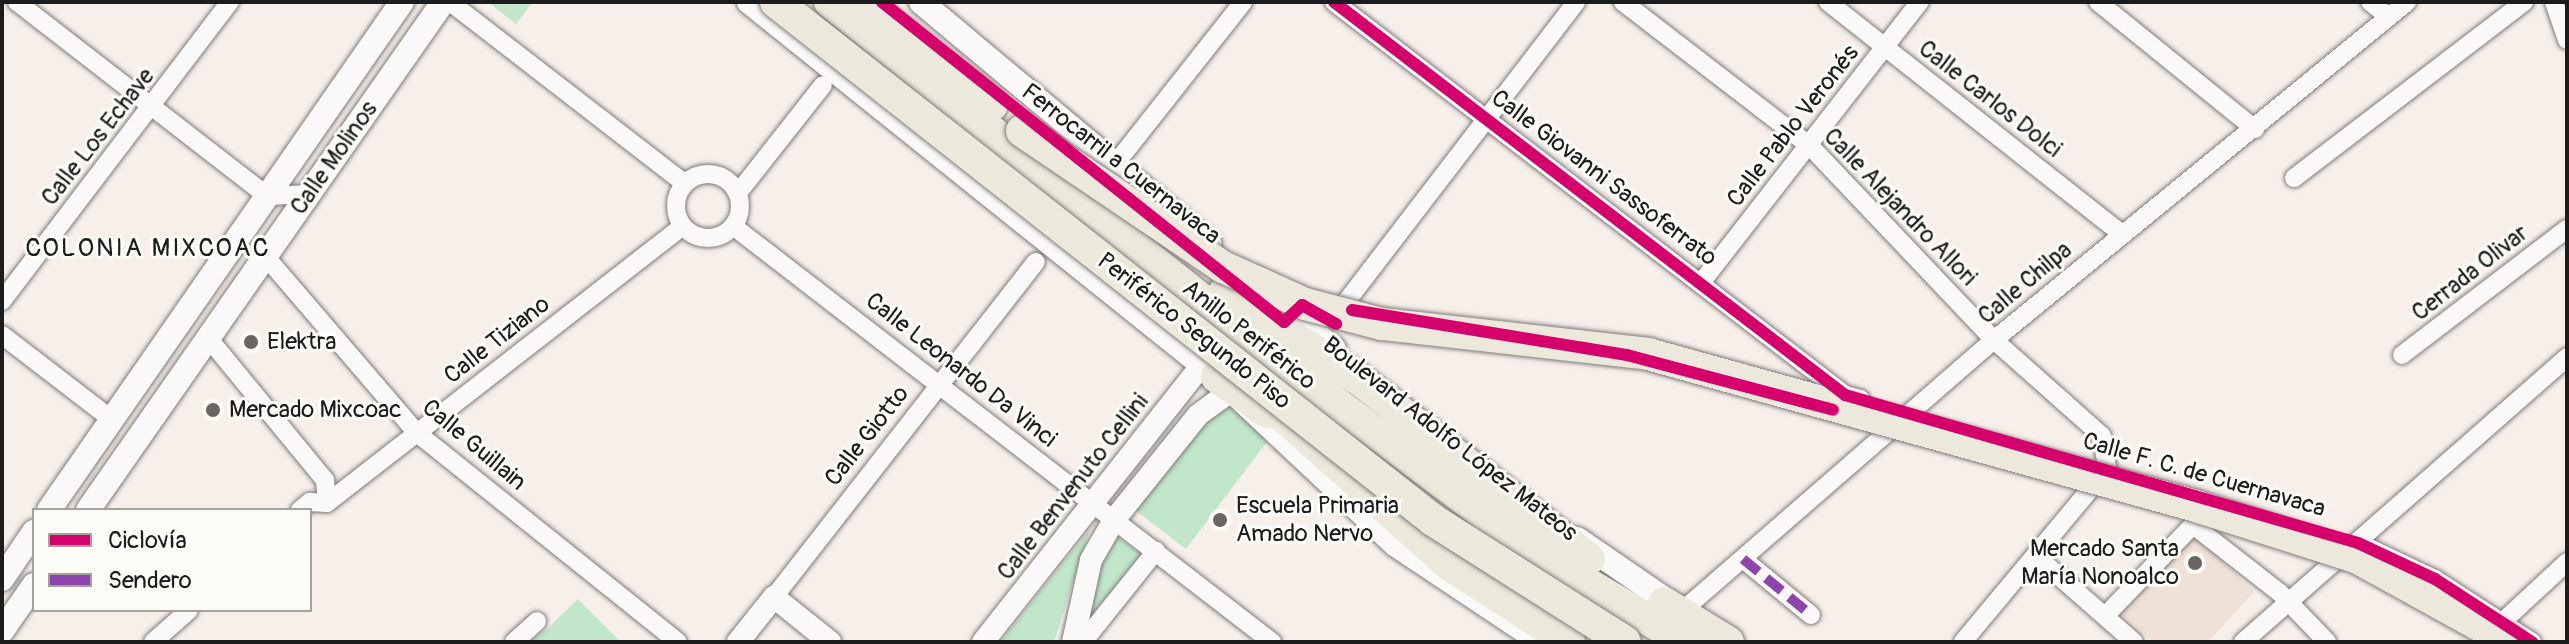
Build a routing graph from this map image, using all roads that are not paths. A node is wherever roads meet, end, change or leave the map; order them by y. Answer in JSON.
{"nodes":[{"id":1,"x":17,"y":2,"type":"edge"},
{"id":2,"x":230,"y":2,"type":"edge"},
{"id":3,"x":402,"y":2,"type":"edge"},
{"id":4,"x":443,"y":2,"type":"edge"},
{"id":5,"x":450,"y":2,"type":"edge"},
{"id":6,"x":740,"y":2,"type":"edge"},
{"id":7,"x":749,"y":2,"type":"edge"},
{"id":8,"x":830,"y":2,"type":"edge"},
{"id":9,"x":863,"y":2,"type":"edge"},
{"id":10,"x":887,"y":2,"type":"edge"},
{"id":11,"x":921,"y":2,"type":"edge"},
{"id":12,"x":1243,"y":2,"type":"edge"},
{"id":13,"x":1334,"y":2,"type":"edge"},
{"id":14,"x":1576,"y":2,"type":"edge"},
{"id":15,"x":1623,"y":2,"type":"edge"},
{"id":16,"x":1828,"y":2,"type":"edge"},
{"id":17,"x":1920,"y":2,"type":"edge"},
{"id":18,"x":2098,"y":2,"type":"edge"},
{"id":19,"x":2370,"y":2,"type":"edge"},
{"id":20,"x":2407,"y":2,"type":"edge"},
{"id":21,"x":2524,"y":2,"type":"edge"},
{"id":22,"x":2554,"y":2,"type":"edge"},
{"id":23,"x":784,"y":11,"type":"edge"},
{"id":24,"x":2389,"y":17,"type":"junction"},
{"id":25,"x":907,"y":31,"type":"junction"},
{"id":26,"x":2567,"y":40,"type":"edge"},
{"id":27,"x":1885,"y":47,"type":"junction"},
{"id":28,"x":823,"y":85,"type":"dead end"},
{"id":29,"x":151,"y":108,"type":"junction"},
{"id":30,"x":1485,"y":118,"type":"junction"},
{"id":31,"x":2255,"y":129,"type":"junction"},
{"id":32,"x":1022,"y":131,"type":"junction"},
{"id":33,"x":1809,"y":145,"type":"junction"},
{"id":34,"x":1116,"y":163,"type":"junction"},
{"id":35,"x":2294,"y":178,"type":"dead end"},
{"id":36,"x":684,"y":183,"type":"junction"},
{"id":37,"x":738,"y":193,"type":"junction"},
{"id":38,"x":310,"y":194,"type":"junction"},
{"id":39,"x":267,"y":196,"type":"junction"},
{"id":40,"x":733,"y":226,"type":"junction"},
{"id":41,"x":682,"y":227,"type":"junction"},
{"id":42,"x":2567,"y":229,"type":"edge"},
{"id":43,"x":2122,"y":234,"type":"junction"},
{"id":44,"x":1223,"y":254,"type":"junction"},
{"id":45,"x":266,"y":257,"type":"junction"},
{"id":46,"x":1178,"y":261,"type":"junction"},
{"id":47,"x":1036,"y":262,"type":"dead end"},
{"id":48,"x":1704,"y":279,"type":"junction"},
{"id":49,"x":2,"y":301,"type":"edge"},
{"id":50,"x":2,"y":335,"type":"edge"},
{"id":51,"x":209,"y":339,"type":"junction"},
{"id":52,"x":1994,"y":340,"type":"junction"},
{"id":53,"x":2402,"y":355,"type":"dead end"},
{"id":54,"x":2567,"y":357,"type":"edge"},
{"id":55,"x":1218,"y":370,"type":"junction"},
{"id":56,"x":941,"y":383,"type":"junction"},
{"id":57,"x":1845,"y":395,"type":"joint"},
{"id":58,"x":1908,"y":413,"type":"junction"},
{"id":59,"x":111,"y":419,"type":"junction"},
{"id":60,"x":417,"y":433,"type":"junction"},
{"id":61,"x":2107,"y":469,"type":"junction"},
{"id":62,"x":327,"y":503,"type":"junction"},
{"id":63,"x":1093,"y":504,"type":"junction"},
{"id":64,"x":50,"y":508,"type":"edge"},
{"id":65,"x":89,"y":508,"type":"edge"},
{"id":66,"x":308,"y":508,"type":"edge"},
{"id":67,"x":1114,"y":520,"type":"junction"},
{"id":68,"x":32,"y":535,"type":"edge"},
{"id":69,"x":2358,"y":543,"type":"junction"},
{"id":70,"x":1156,"y":551,"type":"junction"},
{"id":71,"x":2036,"y":556,"type":"junction"},
{"id":72,"x":1743,"y":559,"type":"junction"},
{"id":73,"x":2567,"y":562,"type":"edge"},
{"id":74,"x":2,"y":579,"type":"edge"},
{"id":75,"x":32,"y":588,"type":"edge"},
{"id":76,"x":774,"y":597,"type":"junction"},
{"id":77,"x":2289,"y":601,"type":"junction"},
{"id":78,"x":187,"y":612,"type":"edge"},
{"id":79,"x":1811,"y":615,"type":"dead end"},
{"id":80,"x":2105,"y":616,"type":"junction"},
{"id":81,"x":537,"y":621,"type":"dead end"},
{"id":82,"x":1684,"y":626,"type":"edge"},
{"id":83,"x":2,"y":631,"type":"edge"},
{"id":84,"x":2507,"y":631,"type":"edge"},
{"id":85,"x":153,"y":642,"type":"edge"},
{"id":86,"x":514,"y":642,"type":"edge"},
{"id":87,"x":678,"y":642,"type":"edge"},
{"id":88,"x":738,"y":642,"type":"edge"},
{"id":89,"x":830,"y":642,"type":"edge"},
{"id":90,"x":983,"y":642,"type":"edge"},
{"id":91,"x":1073,"y":642,"type":"edge"},
{"id":92,"x":1083,"y":642,"type":"edge"},
{"id":93,"x":1272,"y":642,"type":"edge"},
{"id":94,"x":1544,"y":642,"type":"edge"},
{"id":95,"x":1569,"y":642,"type":"edge"},
{"id":96,"x":1625,"y":642,"type":"edge"},
{"id":97,"x":1642,"y":642,"type":"edge"},
{"id":98,"x":1700,"y":642,"type":"edge"},
{"id":99,"x":1728,"y":642,"type":"edge"},
{"id":100,"x":1737,"y":642,"type":"edge"},
{"id":101,"x":1963,"y":642,"type":"edge"},
{"id":102,"x":2134,"y":642,"type":"edge"},
{"id":103,"x":2243,"y":642,"type":"edge"},
{"id":104,"x":2327,"y":642,"type":"edge"},
{"id":105,"x":2482,"y":642,"type":"edge"},
{"id":106,"x":2532,"y":642,"type":"edge"}],
"edges":[{"from":1,"to":29,"type":"street"},
{"from":2,"to":29,"type":"street","name":"Calle Los Echave"},
{"from":3,"to":39,"type":"main road","name":"Calle Molinos"},
{"from":4,"to":38,"type":"main road","name":"Calle Molinos"},
{"from":5,"to":36,"type":"street"},
{"from":6,"to":23,"type":"main road"},
{"from":7,"to":23,"type":"main road"},
{"from":8,"to":82,"type":"highway","name":"Anillo Periférico"},
{"from":9,"to":25,"type":"highway","name":"Periférico Segundo Piso"},
{"from":10,"to":25,"type":"highway"},
{"from":11,"to":34,"type":"main road","name":"Boulevard Adolfo López Mateos"},
{"from":12,"to":34,"type":"street"},
{"from":13,"to":30,"type":"street","name":"Calle Giovanni Sassoferrato"},
{"from":14,"to":30,"type":"street"},
{"from":15,"to":33,"type":"street","name":"Calle Alejandro Allori"},
{"from":16,"to":27,"type":"street","name":"Calle Carlos Dolci"},
{"from":17,"to":27,"type":"street","name":"Calle Pablo Veronés"},
{"from":18,"to":31,"type":"street"},
{"from":19,"to":24,"type":"street"},
{"from":20,"to":24,"type":"street","name":"Calle Chilpa"},
{"from":21,"to":35,"type":"street"},
{"from":22,"to":26,"type":"street"},
{"from":23,"to":55,"type":"highway","name":"Anillo Periférico"},
{"from":23,"to":96,"type":"highway","name":"Periférico Segundo Piso","bridge":true},
{"from":24,"to":31,"type":"street","name":"Calle Chilpa"},
{"from":25,"to":32,"type":"highway","name":"Periférico Segundo Piso"},
{"from":27,"to":33,"type":"street","name":"Calle Pablo Veronés"},
{"from":27,"to":43,"type":"street","name":"Calle Carlos Dolci"},
{"from":28,"to":37,"type":"street"},
{"from":29,"to":39,"type":"street"},
{"from":29,"to":49,"type":"street","name":"Calle Los Echave"},
{"from":30,"to":44,"type":"street","name":"Ferrocarril a Cuernavaca"},
{"from":30,"to":48,"type":"street","name":"Calle Giovanni Sassoferrato"},
{"from":31,"to":43,"type":"street","name":"Calle Chilpa"},
{"from":32,"to":46,"type":"highway","name":"Periférico Segundo Piso","bridge":true},
{"from":32,"to":84,"type":"highway","bridge":true},
{"from":33,"to":48,"type":"street","name":"Calle Pablo Veronés"},
{"from":33,"to":52,"type":"street","name":"Calle Alejandro Allori"},
{"from":34,"to":44,"type":"main road","name":"Boulevard Adolfo López Mateos"},
{"from":36,"to":37,"type":"street"},
{"from":36,"to":41,"type":"street"},
{"from":37,"to":40,"type":"street"},
{"from":38,"to":39,"type":"street"},
{"from":38,"to":45,"type":"main road","name":"Calle Molinos"},
{"from":39,"to":59,"type":"main road","name":"Calle Molinos"},
{"from":40,"to":41,"type":"street"},
{"from":40,"to":56,"type":"street","name":"Calle Leonardo Da Vinci"},
{"from":41,"to":60,"type":"street","name":"Calle Tiziano"},
{"from":42,"to":53,"type":"street","name":"Cerrada Olivar"},
{"from":43,"to":52,"type":"street","name":"Calle Chilpa"},
{"from":44,"to":82,"type":"main road","name":"Boulevard Adolfo López Mateos"},
{"from":45,"to":51,"type":"main road","name":"Calle Molinos"},
{"from":45,"to":60,"type":"street","name":"Calle Guillain"},
{"from":46,"to":98,"type":"highway","name":"Periférico Segundo Piso"},
{"from":46,"to":99,"type":"highway"},
{"from":47,"to":56,"type":"street","name":"Calle Giotto"},
{"from":48,"to":57,"type":"street","name":"Calle Giovanni Sassoferrato"},
{"from":50,"to":59,"type":"street"},
{"from":51,"to":62,"type":"street"},
{"from":51,"to":65,"type":"main road","name":"Calle Molinos"},
{"from":52,"to":58,"type":"street","name":"Calle Chilpa"},
{"from":52,"to":61,"type":"street","name":"Calle Alejandro Allori"},
{"from":54,"to":69,"type":"street"},
{"from":55,"to":63,"type":"street","name":"Calle Benvenuto Cellini"},
{"from":55,"to":67,"type":"street"},
{"from":55,"to":94,"type":"main road"},
{"from":55,"to":95,"type":"highway"},
{"from":55,"to":97,"type":"highway","name":"Anillo Periférico"},
{"from":56,"to":63,"type":"street","name":"Calle Leonardo Da Vinci"},
{"from":56,"to":76,"type":"street","name":"Calle Giotto"},
{"from":57,"to":58,"type":"street","name":"Calle F. C. de Cuernavaca"},
{"from":58,"to":61,"type":"street","name":"Calle F. C. de Cuernavaca"},
{"from":58,"to":72,"type":"street","name":"Calle Chilpa"},
{"from":59,"to":64,"type":"main road","name":"Calle Molinos"},
{"from":60,"to":62,"type":"street","name":"Calle Tiziano"},
{"from":60,"to":87,"type":"street","name":"Calle Guillain"},
{"from":61,"to":69,"type":"street","name":"Calle F. C. de Cuernavaca"},
{"from":61,"to":71,"type":"street"},
{"from":62,"to":66,"type":"street","name":"Calle Tiziano"},
{"from":63,"to":67,"type":"street","name":"Calle Leonardo Da Vinci"},
{"from":63,"to":90,"type":"street","name":"Calle Benvenuto Cellini"},
{"from":67,"to":70,"type":"street","name":"Calle Leonardo Da Vinci"},
{"from":67,"to":91,"type":"street"},
{"from":68,"to":74,"type":"main road"},
{"from":69,"to":77,"type":"street"},
{"from":69,"to":84,"type":"street","name":"Calle F. C. de Cuernavaca"},
{"from":70,"to":92,"type":"street"},
{"from":70,"to":93,"type":"street","name":"Calle Leonardo Da Vinci"},
{"from":71,"to":80,"type":"street"},
{"from":71,"to":101,"type":"street"},
{"from":72,"to":79,"type":"street"},
{"from":72,"to":82,"type":"street","name":"Calle Chilpa"},
{"from":73,"to":84,"type":"street"},
{"from":75,"to":83,"type":"main road"},
{"from":76,"to":88,"type":"street","name":"Calle Giotto"},
{"from":76,"to":89,"type":"street"},
{"from":77,"to":80,"type":"street"},
{"from":77,"to":103,"type":"street"},
{"from":77,"to":104,"type":"street"},
{"from":78,"to":85,"type":"street"},
{"from":80,"to":102,"type":"street"},
{"from":81,"to":86,"type":"street"},
{"from":82,"to":100,"type":"main road","name":"Boulevard Adolfo López Mateos"},
{"from":84,"to":105,"type":"street"},
{"from":84,"to":106,"type":"street","name":"Calle F. C. de Cuernavaca"}]}
